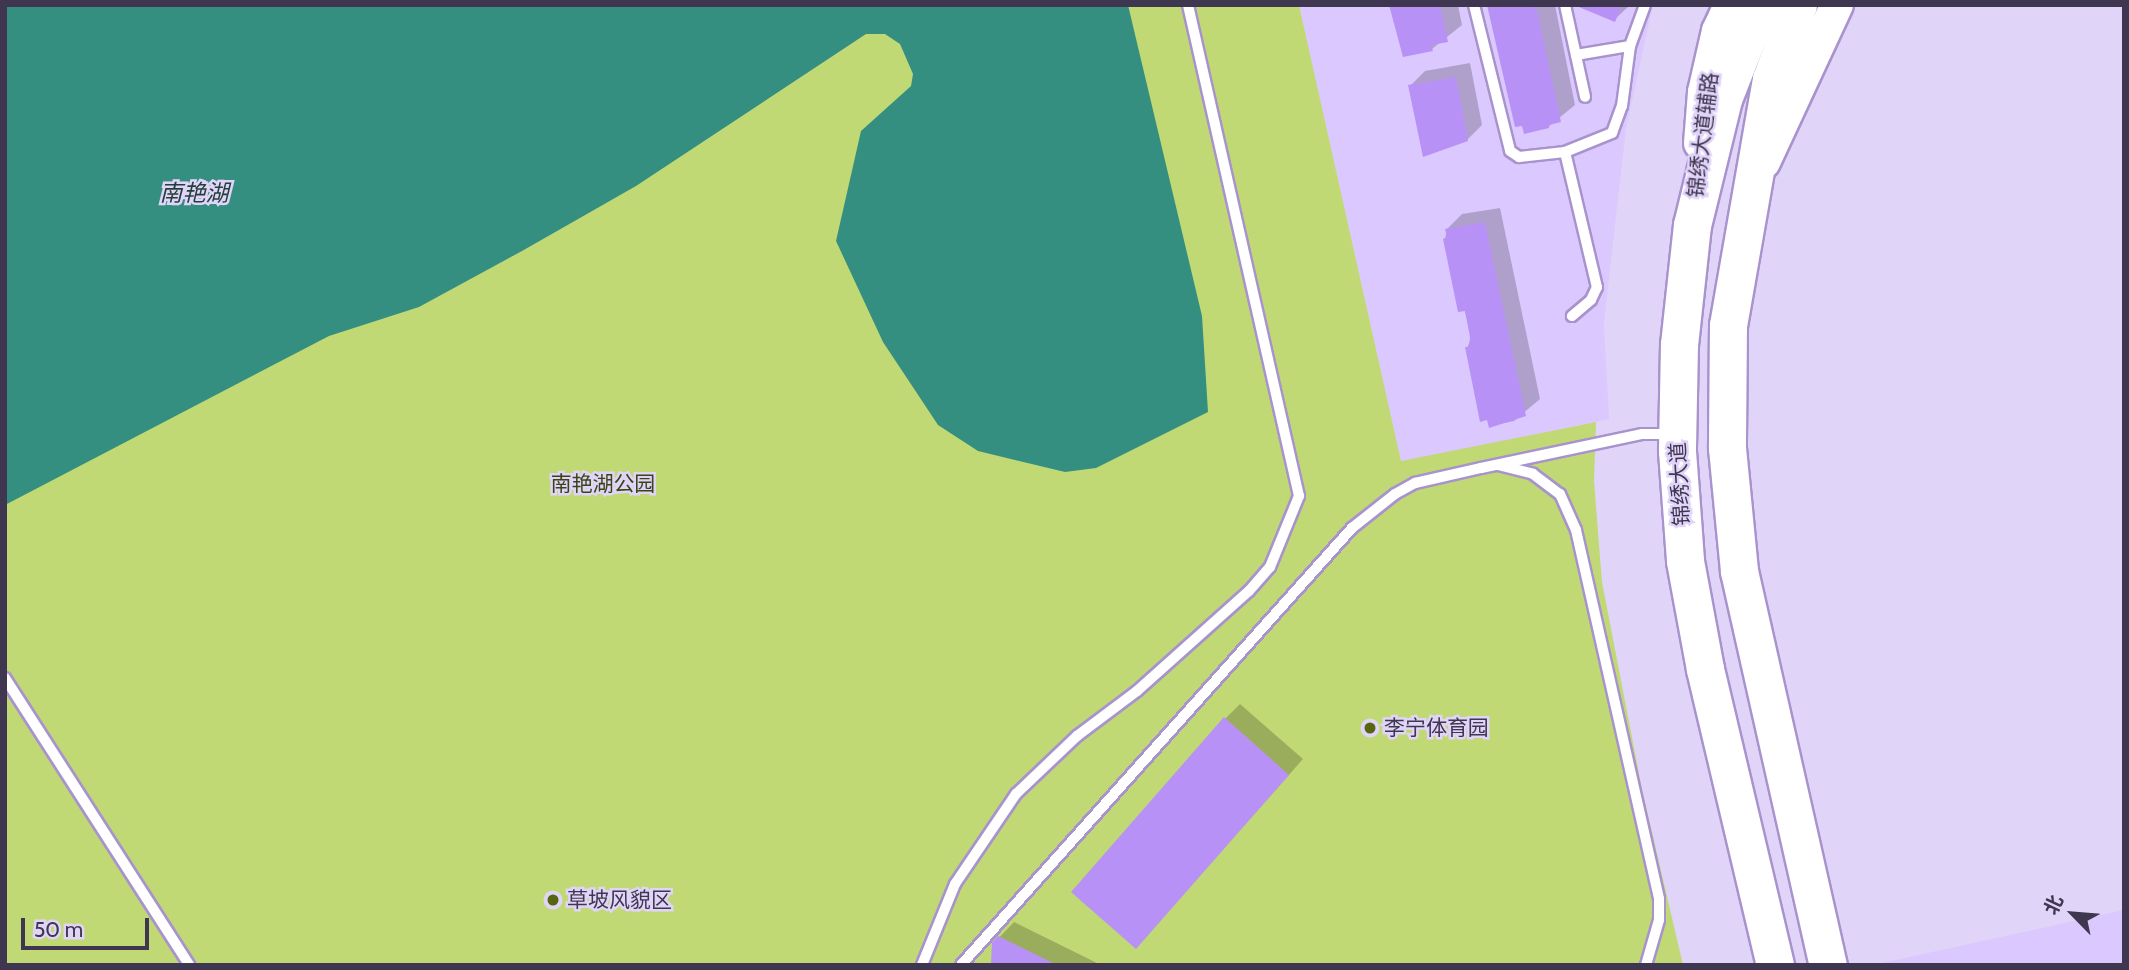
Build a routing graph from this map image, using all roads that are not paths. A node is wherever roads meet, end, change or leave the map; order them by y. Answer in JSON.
{"nodes":[{"id":1,"x":1188,"y":5,"type":"edge"},
{"id":2,"x":1474,"y":5,"type":"edge"},
{"id":3,"x":1565,"y":5,"type":"edge"},
{"id":4,"x":1644,"y":5,"type":"edge"},
{"id":5,"x":1730,"y":5,"type":"edge"},
{"id":6,"x":1759,"y":5,"type":"edge"},
{"id":7,"x":1798,"y":5,"type":"edge"},
{"id":8,"x":1837,"y":5,"type":"edge"},
{"id":9,"x":1630,"y":46,"type":"junction"},
{"id":10,"x":1576,"y":55,"type":"junction"},
{"id":11,"x":1585,"y":97,"type":"dead end"},
{"id":12,"x":1565,"y":152,"type":"junction"},
{"id":13,"x":1755,"y":179,"type":"junction"},
{"id":14,"x":1692,"y":225,"type":"junction"},
{"id":15,"x":1572,"y":316,"type":"dead end"},
{"id":16,"x":1677,"y":434,"type":"junction"},
{"id":17,"x":1495,"y":464,"type":"junction"},
{"id":18,"x":5,"y":678,"type":"edge"},
{"id":19,"x":189,"y":965,"type":"edge"},
{"id":20,"x":922,"y":965,"type":"edge"},
{"id":21,"x":961,"y":965,"type":"edge"},
{"id":22,"x":1646,"y":965,"type":"edge"},
{"id":23,"x":1775,"y":965,"type":"edge"},
{"id":24,"x":1828,"y":965,"type":"edge"}],
"edges":[{"from":1,"to":20,"type":"lane"},
{"from":2,"to":12,"type":"lane"},
{"from":3,"to":10,"type":"lane"},
{"from":4,"to":9,"type":"lane"},
{"from":5,"to":14,"type":"main road","name":"锦绣大道辅路"},
{"from":6,"to":14,"type":"highway","name":"锦绣大道"},
{"from":7,"to":13,"type":"highway"},
{"from":8,"to":13,"type":"main road"},
{"from":9,"to":10,"type":"lane"},
{"from":9,"to":12,"type":"lane"},
{"from":10,"to":11,"type":"lane"},
{"from":12,"to":15,"type":"lane"},
{"from":13,"to":24,"type":"highway"},
{"from":14,"to":16,"type":"highway","name":"锦绣大道"},
{"from":16,"to":17,"type":"lane"},
{"from":16,"to":23,"type":"highway","name":"锦绣大道"},
{"from":17,"to":21,"type":"lane"},
{"from":17,"to":22,"type":"lane"},
{"from":18,"to":19,"type":"lane"}]}
